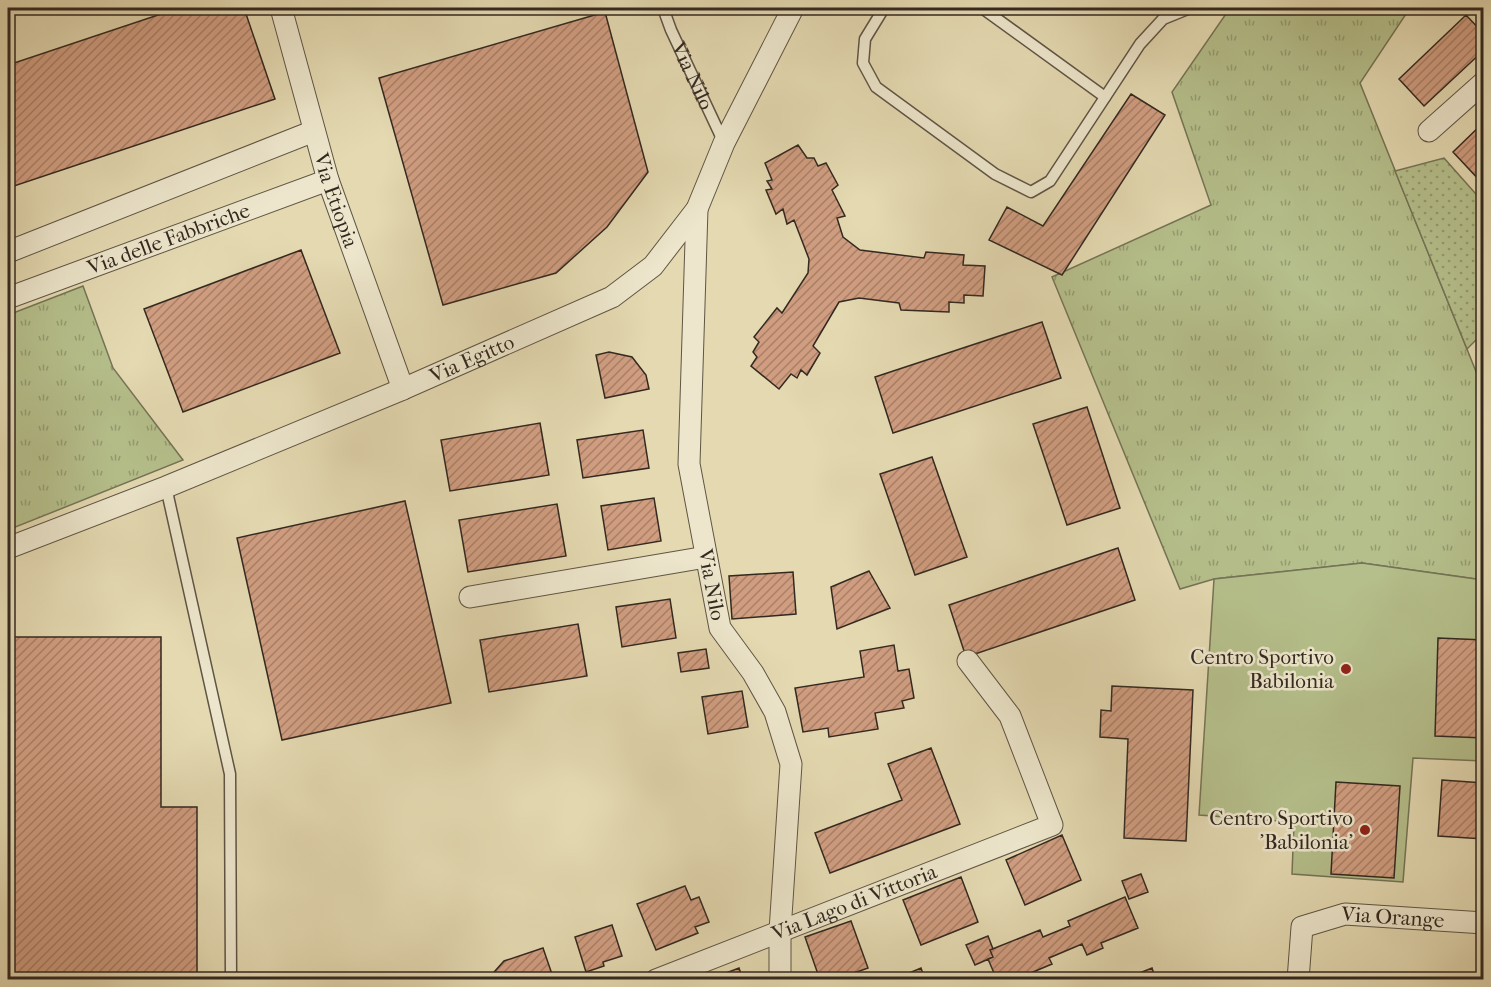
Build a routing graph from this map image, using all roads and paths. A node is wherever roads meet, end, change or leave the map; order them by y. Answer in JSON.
{"nodes":[{"id":1,"x":281,"y":8,"type":"edge"},
{"id":2,"x":663,"y":8,"type":"edge"},
{"id":3,"x":793,"y":8,"type":"edge"},
{"id":4,"x":884,"y":8,"type":"edge"},
{"id":5,"x":982,"y":8,"type":"edge"},
{"id":6,"x":1190,"y":8,"type":"edge"},
{"id":7,"x":1484,"y":82,"type":"edge"},
{"id":8,"x":1105,"y":97,"type":"junction"},
{"id":9,"x":314,"y":131,"type":"junction"},
{"id":10,"x":1429,"y":131,"type":"dead end"},
{"id":11,"x":724,"y":143,"type":"junction"},
{"id":12,"x":328,"y":180,"type":"junction"},
{"id":13,"x":697,"y":209,"type":"junction"},
{"id":14,"x":8,"y":252,"type":"edge"},
{"id":15,"x":8,"y":298,"type":"edge"},
{"id":16,"x":403,"y":389,"type":"junction"},
{"id":17,"x":166,"y":487,"type":"junction"},
{"id":18,"x":8,"y":548,"type":"edge"},
{"id":19,"x":706,"y":557,"type":"junction"},
{"id":20,"x":470,"y":597,"type":"dead end"},
{"id":21,"x":968,"y":660,"type":"dead end"},
{"id":22,"x":1484,"y":923,"type":"edge"},
{"id":23,"x":780,"y":931,"type":"junction"},
{"id":24,"x":231,"y":980,"type":"edge"},
{"id":25,"x":656,"y":980,"type":"edge"},
{"id":26,"x":780,"y":980,"type":"edge"},
{"id":27,"x":1298,"y":980,"type":"edge"}],
"edges":[{"from":1,"to":9,"type":"street","name":"Via Etiopia"},
{"from":2,"to":11,"type":"lane","name":"Via Nilo"},
{"from":3,"to":11,"type":"street","name":"Via Egitto"},
{"from":4,"to":8,"type":"lane"},
{"from":5,"to":8,"type":"lane"},
{"from":6,"to":8,"type":"lane"},
{"from":7,"to":10,"type":"street"},
{"from":9,"to":12,"type":"street","name":"Via Etiopia"},
{"from":9,"to":14,"type":"street"},
{"from":11,"to":13,"type":"street","name":"Via Egitto"},
{"from":12,"to":15,"type":"street","name":"Via delle Fabbriche"},
{"from":12,"to":16,"type":"street","name":"Via Etiopia"},
{"from":13,"to":16,"type":"street","name":"Via Egitto"},
{"from":13,"to":19,"type":"street","name":"Via Nilo"},
{"from":16,"to":17,"type":"street","name":"Via Egitto"},
{"from":17,"to":18,"type":"street","name":"Via Egitto"},
{"from":17,"to":24,"type":"lane"},
{"from":19,"to":20,"type":"street"},
{"from":19,"to":23,"type":"street","name":"Via Nilo"},
{"from":21,"to":23,"type":"street","name":"Via Lago di Vittoria"},
{"from":22,"to":27,"type":"street","name":"Via Orange"},
{"from":23,"to":25,"type":"street","name":"Via Lago di Vittoria"},
{"from":23,"to":26,"type":"street","name":"Via Nilo"}]}
